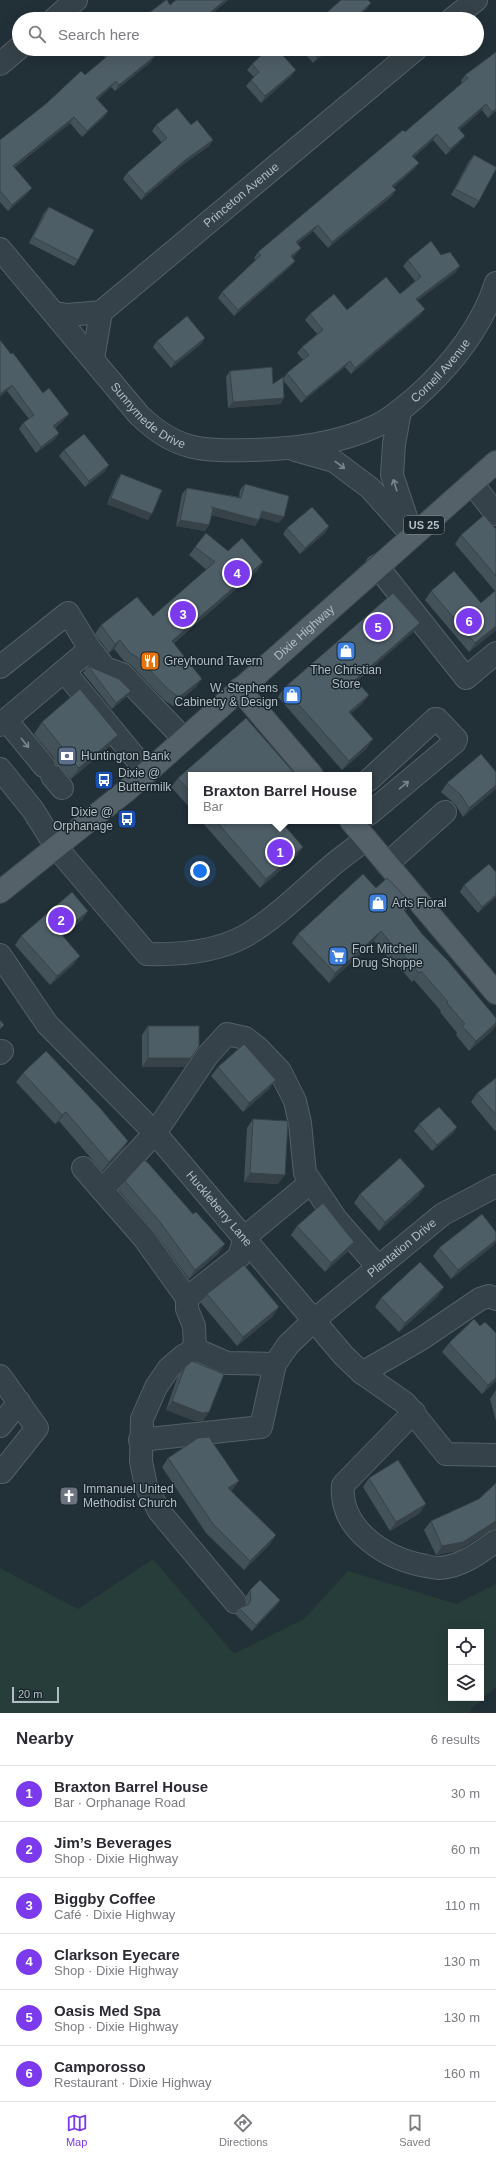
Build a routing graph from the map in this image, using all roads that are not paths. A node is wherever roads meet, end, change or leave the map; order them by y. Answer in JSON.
{"nodes":[{"id":1,"x":76,"y":0,"type":"edge"},
{"id":2,"x":476,"y":0,"type":"edge"},
{"id":3,"x":62,"y":12,"type":"edge"},
{"id":4,"x":461,"y":12,"type":"edge"},
{"id":5,"x":12,"y":54,"type":"edge"},
{"id":6,"x":408,"y":56,"type":"edge"},
{"id":7,"x":0,"y":64,"type":"edge"},
{"id":8,"x":0,"y":249,"type":"edge"},
{"id":9,"x":496,"y":283,"type":"edge"},
{"id":10,"x":101,"y":312,"type":"junction"},
{"id":11,"x":55,"y":313,"type":"junction"},
{"id":12,"x":93,"y":359,"type":"junction"},
{"id":13,"x":400,"y":411,"type":"junction"},
{"id":14,"x":358,"y":433,"type":"joint"},
{"id":15,"x":290,"y":449,"type":"junction"},
{"id":16,"x":496,"y":462,"type":"edge"},
{"id":17,"x":472,"y":483,"type":"junction"},
{"id":18,"x":496,"y":514,"type":"edge"},
{"id":19,"x":412,"y":535,"type":"junction"},
{"id":20,"x":377,"y":566,"type":"junction"},
{"id":21,"x":90,"y":649,"type":"junction"},
{"id":22,"x":496,"y":653,"type":"edge"},
{"id":23,"x":0,"y":668,"type":"edge"},
{"id":24,"x":64,"y":671,"type":"junction"},
{"id":25,"x":239,"y":689,"type":"junction"},
{"id":26,"x":3,"y":723,"type":"edge"},
{"id":27,"x":184,"y":739,"type":"junction"},
{"id":28,"x":0,"y":769,"type":"edge"},
{"id":29,"x":148,"y":772,"type":"junction"},
{"id":30,"x":309,"y":772,"type":"edge"},
{"id":31,"x":53,"y":777,"type":"dead end"},
{"id":32,"x":372,"y":777,"type":"edge"},
{"id":33,"x":372,"y":811,"type":"edge"},
{"id":34,"x":445,"y":812,"type":"dead end"},
{"id":35,"x":360,"y":824,"type":"edge"},
{"id":36,"x":366,"y":824,"type":"edge"},
{"id":37,"x":56,"y":847,"type":"junction"},
{"id":38,"x":387,"y":864,"type":"junction"},
{"id":39,"x":0,"y":892,"type":"edge"},
{"id":40,"x":0,"y":955,"type":"edge"},
{"id":41,"x":496,"y":993,"type":"edge"},
{"id":42,"x":155,"y":1133,"type":"junction"},
{"id":43,"x":83,"y":1168,"type":"dead end"},
{"id":44,"x":310,"y":1183,"type":"junction"},
{"id":45,"x":496,"y":1186,"type":"edge"},
{"id":46,"x":102,"y":1190,"type":"junction"},
{"id":47,"x":245,"y":1237,"type":"junction"},
{"id":48,"x":378,"y":1267,"type":"junction"},
{"id":49,"x":187,"y":1298,"type":"junction"},
{"id":50,"x":496,"y":1299,"type":"edge"},
{"id":51,"x":314,"y":1320,"type":"junction"},
{"id":52,"x":195,"y":1349,"type":"junction"},
{"id":53,"x":275,"y":1364,"type":"junction"},
{"id":54,"x":362,"y":1373,"type":"junction"},
{"id":55,"x":0,"y":1376,"type":"edge"},
{"id":56,"x":19,"y":1402,"type":"junction"},
{"id":57,"x":414,"y":1412,"type":"junction"},
{"id":58,"x":0,"y":1426,"type":"edge"},
{"id":59,"x":140,"y":1440,"type":"junction"},
{"id":60,"x":496,"y":1455,"type":"edge"},
{"id":61,"x":0,"y":1472,"type":"edge"},
{"id":62,"x":496,"y":1541,"type":"edge"},
{"id":63,"x":235,"y":1602,"type":"dead end"}],
"edges":[{"from":1,"to":3,"type":"street"},
{"from":2,"to":4,"type":"street"},
{"from":5,"to":7,"type":"street"},
{"from":6,"to":10,"type":"street","name":"Princeton Avenue"},
{"from":8,"to":11,"type":"street","name":"Sunnymede Drive"},
{"from":9,"to":13,"type":"street","name":"Cornell Avenue"},
{"from":10,"to":11,"type":"street"},
{"from":10,"to":12,"type":"street"},
{"from":11,"to":12,"type":"street","name":"Sunnymede Drive"},
{"from":12,"to":15,"type":"street","name":"Sunnymede Drive"},
{"from":13,"to":14,"type":"street","name":"Cornell Avenue"},
{"from":19,"to":13,"type":"street","one_way":true},
{"from":14,"to":15,"type":"street","name":"Sunnymede Drive"},
{"from":15,"to":19,"type":"street","one_way":true},
{"from":16,"to":17,"type":"main road","name":"Dixie Highway","number":"US 25"},
{"from":17,"to":18,"type":"street"},
{"from":17,"to":19,"type":"main road","name":"Dixie Highway","number":"US 25"},
{"from":19,"to":20,"type":"main road","name":"Dixie Highway","number":"US 25"},
{"from":20,"to":22,"type":"street"},
{"from":20,"to":25,"type":"main road","name":"Dixie Highway","number":"US 25"},
{"from":21,"to":23,"type":"street"},
{"from":21,"to":24,"type":"street"},
{"from":21,"to":27,"type":"street"},
{"from":24,"to":26,"type":"street"},
{"from":24,"to":29,"type":"street"},
{"from":25,"to":27,"type":"main road","name":"Dixie Highway","number":"US 25"},
{"from":25,"to":30,"type":"main road"},
{"from":26,"to":31,"type":"street","one_way":true},
{"from":27,"to":29,"type":"main road","name":"Dixie Highway","number":"US 25"},
{"from":28,"to":37,"type":"street"},
{"from":29,"to":37,"type":"main road","name":"Dixie Highway","number":"US 25"},
{"from":33,"to":32,"type":"street","one_way":true},
{"from":34,"to":38,"type":"street"},
{"from":35,"to":37,"type":"street"},
{"from":36,"to":38,"type":"main road"},
{"from":37,"to":39,"type":"main road","name":"Dixie Highway","number":"US 25"},
{"from":38,"to":41,"type":"main road"},
{"from":40,"to":42,"type":"street","name":"Huckleberry Lane"},
{"from":42,"to":44,"type":"street"},
{"from":42,"to":46,"type":"street"},
{"from":42,"to":47,"type":"street","name":"Huckleberry Lane"},
{"from":43,"to":46,"type":"street"},
{"from":44,"to":47,"type":"street"},
{"from":44,"to":48,"type":"street"},
{"from":45,"to":48,"type":"street","name":"Plantation Drive"},
{"from":46,"to":49,"type":"street"},
{"from":47,"to":49,"type":"street"},
{"from":47,"to":51,"type":"street","name":"Huckleberry Lane"},
{"from":48,"to":51,"type":"street","name":"Plantation Drive"},
{"from":49,"to":52,"type":"street"},
{"from":50,"to":54,"type":"street"},
{"from":51,"to":53,"type":"street","name":"Plantation Drive"},
{"from":51,"to":54,"type":"street","name":"Huckleberry Lane"},
{"from":52,"to":53,"type":"street"},
{"from":52,"to":59,"type":"street"},
{"from":53,"to":59,"type":"street"},
{"from":54,"to":57,"type":"street","name":"Huckleberry Lane"},
{"from":55,"to":56,"type":"street"},
{"from":56,"to":58,"type":"street"},
{"from":56,"to":61,"type":"street"},
{"from":57,"to":60,"type":"street","name":"Huckleberry Lane"},
{"from":57,"to":62,"type":"street"},
{"from":59,"to":63,"type":"street"}]}
